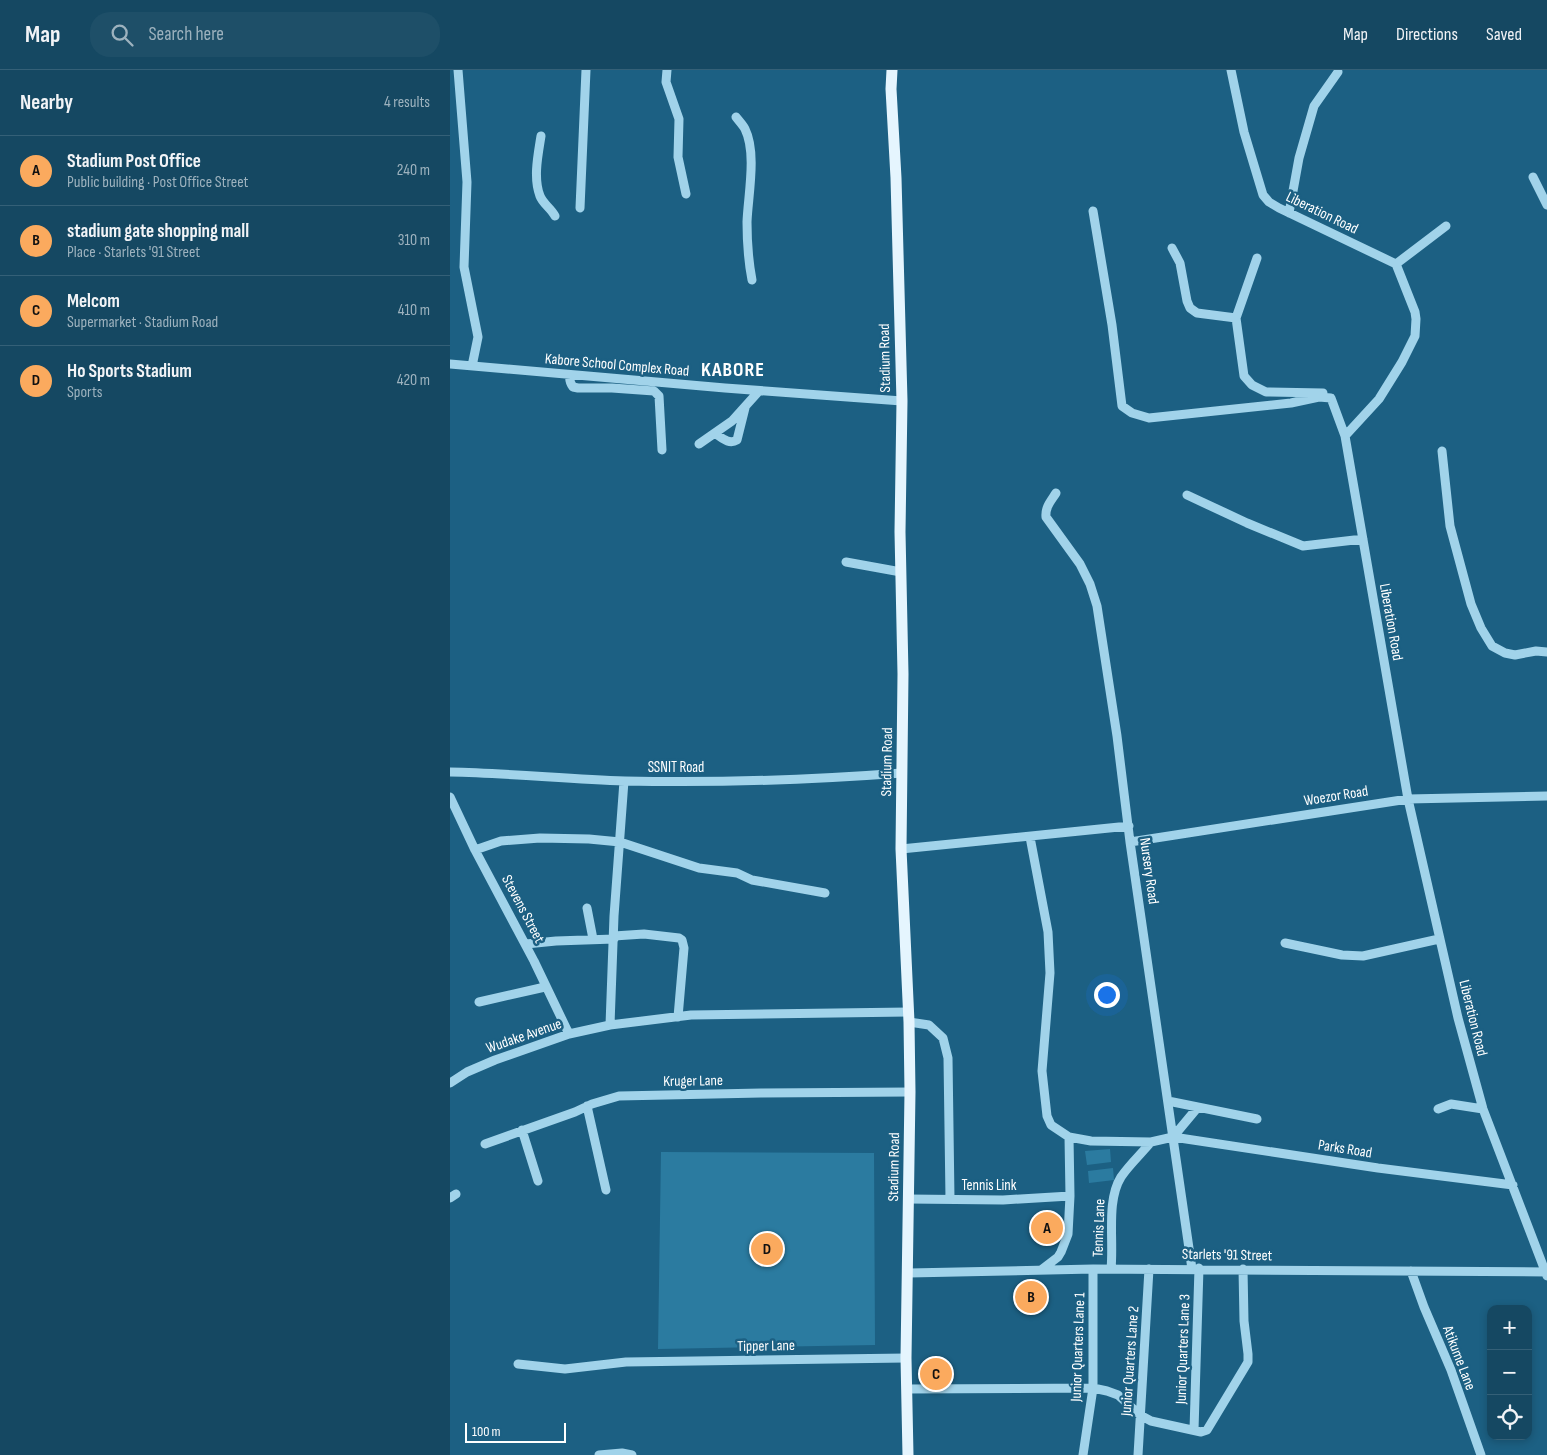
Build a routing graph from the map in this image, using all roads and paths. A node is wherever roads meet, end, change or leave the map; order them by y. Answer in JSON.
{"nodes":[{"id":1,"x":458,"y":70,"type":"edge"},
{"id":2,"x":586,"y":70,"type":"edge"},
{"id":3,"x":666,"y":70,"type":"edge"},
{"id":4,"x":892,"y":70,"type":"edge"},
{"id":5,"x":1230,"y":70,"type":"edge"},
{"id":6,"x":1338,"y":72,"type":"dead end"},
{"id":7,"x":736,"y":117,"type":"dead end"},
{"id":8,"x":541,"y":136,"type":"dead end"},
{"id":9,"x":1533,"y":178,"type":"dead end"},
{"id":10,"x":686,"y":194,"type":"dead end"},
{"id":11,"x":1547,"y":205,"type":"edge"},
{"id":12,"x":580,"y":208,"type":"dead end"},
{"id":13,"x":1093,"y":210,"type":"dead end"},
{"id":14,"x":1289,"y":213,"type":"junction"},
{"id":15,"x":554,"y":216,"type":"dead end"},
{"id":16,"x":1446,"y":226,"type":"dead end"},
{"id":17,"x":1172,"y":248,"type":"dead end"},
{"id":18,"x":1257,"y":258,"type":"dead end"},
{"id":19,"x":1396,"y":264,"type":"junction"},
{"id":20,"x":752,"y":280,"type":"dead end"},
{"id":21,"x":1236,"y":318,"type":"junction"},
{"id":22,"x":450,"y":364,"type":"edge"},
{"id":23,"x":472,"y":366,"type":"junction"},
{"id":24,"x":570,"y":376,"type":"junction"},
{"id":25,"x":759,"y":391,"type":"junction"},
{"id":26,"x":1331,"y":398,"type":"junction"},
{"id":27,"x":902,"y":401,"type":"junction"},
{"id":28,"x":746,"y":406,"type":"junction"},
{"id":29,"x":716,"y":434,"type":"junction"},
{"id":30,"x":1345,"y":436,"type":"junction"},
{"id":31,"x":699,"y":444,"type":"dead end"},
{"id":32,"x":662,"y":450,"type":"dead end"},
{"id":33,"x":1442,"y":451,"type":"dead end"},
{"id":34,"x":1056,"y":493,"type":"dead end"},
{"id":35,"x":1187,"y":495,"type":"dead end"},
{"id":36,"x":1363,"y":539,"type":"junction"},
{"id":37,"x":846,"y":562,"type":"dead end"},
{"id":38,"x":901,"y":572,"type":"junction"},
{"id":39,"x":1547,"y":652,"type":"edge"},
{"id":40,"x":450,"y":772,"type":"edge"},
{"id":41,"x":902,"y":773,"type":"junction"},
{"id":42,"x":624,"y":780,"type":"junction"},
{"id":43,"x":1547,"y":796,"type":"edge"},
{"id":44,"x":450,"y":797,"type":"edge"},
{"id":45,"x":1408,"y":799,"type":"junction"},
{"id":46,"x":1129,"y":826,"type":"junction"},
{"id":47,"x":1030,"y":837,"type":"junction"},
{"id":48,"x":620,"y":842,"type":"junction"},
{"id":49,"x":1130,"y":842,"type":"junction"},
{"id":50,"x":901,"y":849,"type":"junction"},
{"id":51,"x":475,"y":850,"type":"junction"},
{"id":52,"x":825,"y":893,"type":"dead end"},
{"id":53,"x":586,"y":908,"type":"dead end"},
{"id":54,"x":614,"y":937,"type":"junction"},
{"id":55,"x":593,"y":939,"type":"junction"},
{"id":56,"x":1439,"y":939,"type":"junction"},
{"id":57,"x":1285,"y":943,"type":"dead end"},
{"id":58,"x":526,"y":944,"type":"junction"},
{"id":59,"x":546,"y":987,"type":"junction"},
{"id":60,"x":479,"y":1002,"type":"dead end"},
{"id":61,"x":678,"y":1017,"type":"junction"},
{"id":62,"x":909,"y":1017,"type":"junction"},
{"id":63,"x":610,"y":1024,"type":"junction"},
{"id":64,"x":569,"y":1034,"type":"junction"},
{"id":65,"x":450,"y":1083,"type":"edge"},
{"id":66,"x":910,"y":1092,"type":"junction"},
{"id":67,"x":1168,"y":1101,"type":"junction"},
{"id":68,"x":587,"y":1106,"type":"junction"},
{"id":69,"x":1198,"y":1107,"type":"junction"},
{"id":70,"x":1438,"y":1109,"type":"dead end"},
{"id":71,"x":1482,"y":1109,"type":"junction"},
{"id":72,"x":1257,"y":1119,"type":"dead end"},
{"id":73,"x":522,"y":1130,"type":"junction"},
{"id":74,"x":1173,"y":1136,"type":"junction"},
{"id":75,"x":1069,"y":1137,"type":"junction"},
{"id":76,"x":1151,"y":1142,"type":"junction"},
{"id":77,"x":485,"y":1144,"type":"dead end"},
{"id":78,"x":538,"y":1181,"type":"dead end"},
{"id":79,"x":1513,"y":1185,"type":"junction"},
{"id":80,"x":606,"y":1190,"type":"dead end"},
{"id":81,"x":1070,"y":1196,"type":"junction"},
{"id":82,"x":908,"y":1198,"type":"junction"},
{"id":83,"x":950,"y":1199,"type":"junction"},
{"id":84,"x":1196,"y":1268,"type":"junction"},
{"id":85,"x":1093,"y":1269,"type":"junction"},
{"id":86,"x":1112,"y":1269,"type":"junction"},
{"id":87,"x":1150,"y":1269,"type":"junction"},
{"id":88,"x":1243,"y":1269,"type":"junction"},
{"id":89,"x":1041,"y":1270,"type":"junction"},
{"id":90,"x":1411,"y":1271,"type":"junction"},
{"id":91,"x":908,"y":1273,"type":"junction"},
{"id":92,"x":1547,"y":1273,"type":"edge"},
{"id":93,"x":906,"y":1358,"type":"junction"},
{"id":94,"x":518,"y":1364,"type":"dead end"},
{"id":95,"x":1093,"y":1388,"type":"junction"},
{"id":96,"x":907,"y":1389,"type":"junction"},
{"id":97,"x":1140,"y":1416,"type":"junction"},
{"id":98,"x":1194,"y":1430,"type":"junction"},
{"id":99,"x":599,"y":1455,"type":"edge"},
{"id":100,"x":632,"y":1455,"type":"edge"},
{"id":101,"x":908,"y":1455,"type":"edge"},
{"id":102,"x":1083,"y":1455,"type":"edge"},
{"id":103,"x":1138,"y":1455,"type":"edge"},
{"id":104,"x":1481,"y":1455,"type":"edge"}],
"edges":[{"from":1,"to":23,"type":"street"},
{"from":2,"to":12,"type":"street"},
{"from":3,"to":10,"type":"street"},
{"from":4,"to":27,"type":"main road","name":"Stadium Road"},
{"from":5,"to":14,"type":"street","name":"Liberation Road"},
{"from":6,"to":14,"type":"street"},
{"from":7,"to":20,"type":"street"},
{"from":8,"to":15,"type":"street"},
{"from":9,"to":11,"type":"street"},
{"from":13,"to":26,"type":"street"},
{"from":14,"to":19,"type":"street","name":"Liberation Road"},
{"from":16,"to":19,"type":"street"},
{"from":17,"to":21,"type":"street"},
{"from":18,"to":21,"type":"street"},
{"from":19,"to":30,"type":"street"},
{"from":21,"to":26,"type":"street"},
{"from":22,"to":23,"type":"street","name":"Kabore School Complex Road"},
{"from":23,"to":24,"type":"street","name":"Kabore School Complex Road"},
{"from":24,"to":25,"type":"street","name":"Kabore School Complex Road"},
{"from":24,"to":32,"type":"street"},
{"from":25,"to":27,"type":"street","name":"Kabore School Complex Road"},
{"from":25,"to":28,"type":"street"},
{"from":26,"to":30,"type":"street","name":"Liberation Road"},
{"from":27,"to":38,"type":"main road","name":"Stadium Road"},
{"from":28,"to":29,"type":"street"},
{"from":28,"to":29,"type":"street"},
{"from":29,"to":31,"type":"street"},
{"from":30,"to":36,"type":"street","name":"Liberation Road"},
{"from":33,"to":39,"type":"street"},
{"from":34,"to":46,"type":"street","name":"Nursery Road"},
{"from":35,"to":36,"type":"street"},
{"from":36,"to":45,"type":"street","name":"Liberation Road"},
{"from":37,"to":38,"type":"street"},
{"from":38,"to":41,"type":"main road","name":"Stadium Road"},
{"from":40,"to":42,"type":"street","name":"SSNIT Road"},
{"from":41,"to":42,"type":"street","name":"SSNIT Road"},
{"from":41,"to":50,"type":"main road","name":"Stadium Road"},
{"from":42,"to":48,"type":"street"},
{"from":43,"to":45,"type":"street","name":"Woezor Road"},
{"from":44,"to":51,"type":"street","name":"Stevens Street"},
{"from":45,"to":49,"type":"street","name":"Woezor Road"},
{"from":45,"to":56,"type":"street","name":"Liberation Road"},
{"from":46,"to":47,"type":"street"},
{"from":46,"to":49,"type":"street","name":"Nursery Road"},
{"from":47,"to":50,"type":"street"},
{"from":47,"to":75,"type":"street"},
{"from":48,"to":51,"type":"street"},
{"from":48,"to":52,"type":"street"},
{"from":48,"to":54,"type":"street"},
{"from":49,"to":67,"type":"street","name":"Nursery Road"},
{"from":50,"to":62,"type":"main road","name":"Stadium Road"},
{"from":51,"to":58,"type":"street","name":"Stevens Street"},
{"from":53,"to":55,"type":"street"},
{"from":54,"to":55,"type":"street"},
{"from":54,"to":61,"type":"street"},
{"from":54,"to":63,"type":"street"},
{"from":55,"to":58,"type":"street"},
{"from":56,"to":57,"type":"street"},
{"from":56,"to":71,"type":"street","name":"Liberation Road"},
{"from":58,"to":59,"type":"street","name":"Stevens Street"},
{"from":59,"to":60,"type":"street"},
{"from":59,"to":64,"type":"street","name":"Stevens Street"},
{"from":61,"to":62,"type":"street","name":"Wudake Avenue"},
{"from":61,"to":63,"type":"street","name":"Wudake Avenue"},
{"from":62,"to":66,"type":"main road","name":"Stadium Road"},
{"from":62,"to":83,"type":"street","name":"Wudake Avenue"},
{"from":63,"to":64,"type":"street","name":"Wudake Avenue"},
{"from":64,"to":65,"type":"street","name":"Wudake Avenue"},
{"from":66,"to":68,"type":"street","name":"Kruger Lane"},
{"from":66,"to":82,"type":"main road","name":"Stadium Road"},
{"from":67,"to":69,"type":"street"},
{"from":67,"to":74,"type":"street","name":"Nursery Road"},
{"from":68,"to":73,"type":"street","name":"Kruger Lane"},
{"from":68,"to":80,"type":"street"},
{"from":69,"to":72,"type":"street"},
{"from":69,"to":74,"type":"street"},
{"from":70,"to":71,"type":"street"},
{"from":71,"to":79,"type":"street","name":"Liberation Road"},
{"from":73,"to":77,"type":"street","name":"Kruger Lane"},
{"from":73,"to":78,"type":"street"},
{"from":74,"to":76,"type":"street"},
{"from":74,"to":79,"type":"street","name":"Parks Road"},
{"from":74,"to":84,"type":"street","name":"Nursery Road"},
{"from":75,"to":76,"type":"street"},
{"from":75,"to":81,"type":"street"},
{"from":76,"to":86,"type":"street","name":"Tennis Lane"},
{"from":79,"to":92,"type":"street","name":"Liberation Road"},
{"from":81,"to":83,"type":"street","name":"Tennis Link"},
{"from":81,"to":89,"type":"street"},
{"from":82,"to":83,"type":"street","name":"Tennis Link"},
{"from":82,"to":91,"type":"main road","name":"Stadium Road"},
{"from":84,"to":87,"type":"street","name":"Starlets '91 Street"},
{"from":84,"to":88,"type":"street","name":"Starlets '91 Street"},
{"from":84,"to":98,"type":"street","name":"Junior Quarters Lane 3"},
{"from":85,"to":86,"type":"street","name":"Starlets '91 Street"},
{"from":85,"to":89,"type":"street","name":"Starlets '91 Street"},
{"from":85,"to":95,"type":"street","name":"Junior Quarters Lane 1"},
{"from":86,"to":87,"type":"street","name":"Starlets '91 Street"},
{"from":87,"to":97,"type":"street","name":"Junior Quarters Lane 2"},
{"from":88,"to":90,"type":"street","name":"Starlets '91 Street"},
{"from":88,"to":98,"type":"street"},
{"from":89,"to":91,"type":"street","name":"Starlets '91 Street"},
{"from":90,"to":92,"type":"street","name":"Starlets '91 Street"},
{"from":90,"to":104,"type":"street","name":"Atikume Lane"},
{"from":91,"to":93,"type":"main road","name":"Stadium Road"},
{"from":93,"to":94,"type":"street","name":"Tipper Lane"},
{"from":93,"to":96,"type":"main road","name":"Stadium Road"},
{"from":95,"to":96,"type":"street"},
{"from":95,"to":97,"type":"street"},
{"from":95,"to":102,"type":"street","name":"Junior Quarters Lane 1"},
{"from":96,"to":101,"type":"main road","name":"Stadium Road"},
{"from":97,"to":98,"type":"street"},
{"from":97,"to":103,"type":"street","name":"Junior Quarters Lane 2"},
{"from":99,"to":100,"type":"street"}]}
